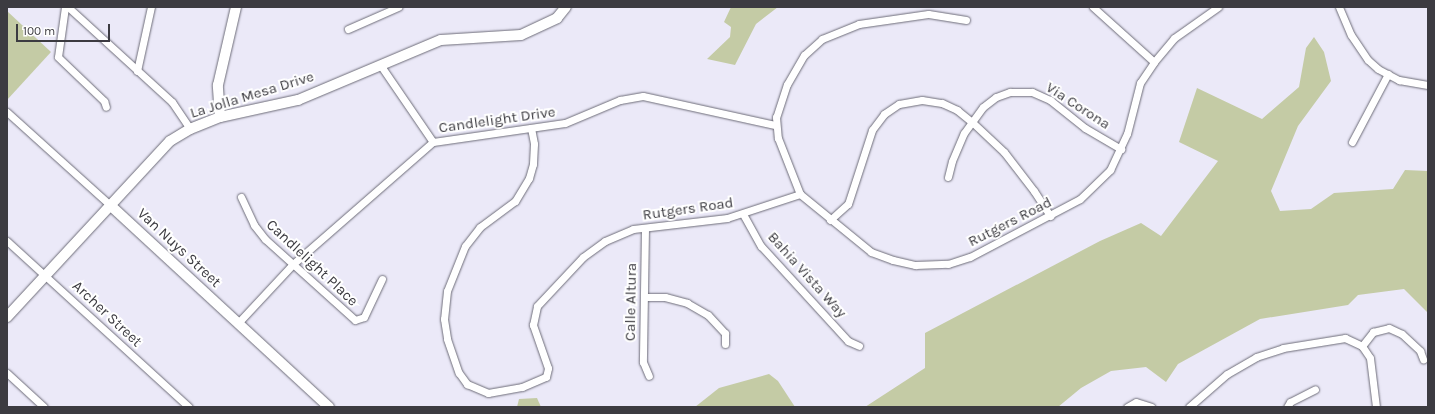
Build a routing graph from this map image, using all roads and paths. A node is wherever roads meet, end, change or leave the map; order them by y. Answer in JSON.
{"nodes":[{"id":1,"x":67,"y":7,"type":"edge"},
{"id":2,"x":151,"y":7,"type":"edge"},
{"id":3,"x":236,"y":7,"type":"edge"},
{"id":4,"x":398,"y":7,"type":"edge"},
{"id":5,"x":566,"y":7,"type":"edge"},
{"id":6,"x":1093,"y":7,"type":"edge"},
{"id":7,"x":1218,"y":7,"type":"edge"},
{"id":8,"x":1339,"y":7,"type":"edge"},
{"id":9,"x":1209,"y":10,"type":"edge"},
{"id":10,"x":966,"y":20,"type":"dead end"},
{"id":11,"x":348,"y":29,"type":"dead end"},
{"id":12,"x":1154,"y":62,"type":"junction"},
{"id":13,"x":381,"y":66,"type":"junction"},
{"id":14,"x":137,"y":71,"type":"junction"},
{"id":15,"x":1388,"y":74,"type":"junction"},
{"id":16,"x":1428,"y":84,"type":"edge"},
{"id":17,"x":106,"y":107,"type":"dead end"},
{"id":18,"x":7,"y":112,"type":"edge"},
{"id":19,"x":220,"y":118,"type":"junction"},
{"id":20,"x":972,"y":122,"type":"junction"},
{"id":21,"x":775,"y":125,"type":"junction"},
{"id":22,"x":531,"y":128,"type":"junction"},
{"id":23,"x":190,"y":129,"type":"junction"},
{"id":24,"x":433,"y":142,"type":"junction"},
{"id":25,"x":1352,"y":142,"type":"dead end"},
{"id":26,"x":1121,"y":149,"type":"junction"},
{"id":27,"x":948,"y":177,"type":"dead end"},
{"id":28,"x":800,"y":194,"type":"junction"},
{"id":29,"x":241,"y":197,"type":"dead end"},
{"id":30,"x":110,"y":205,"type":"junction"},
{"id":31,"x":743,"y":214,"type":"junction"},
{"id":32,"x":1050,"y":216,"type":"junction"},
{"id":33,"x":830,"y":220,"type":"junction"},
{"id":34,"x":645,"y":228,"type":"junction"},
{"id":35,"x":7,"y":241,"type":"edge"},
{"id":36,"x":293,"y":264,"type":"junction"},
{"id":37,"x":45,"y":276,"type":"junction"},
{"id":38,"x":382,"y":279,"type":"dead end"},
{"id":39,"x":644,"y":297,"type":"junction"},
{"id":40,"x":7,"y":317,"type":"edge"},
{"id":41,"x":238,"y":323,"type":"junction"},
{"id":42,"x":725,"y":344,"type":"dead end"},
{"id":43,"x":859,"y":346,"type":"dead end"},
{"id":44,"x":1362,"y":346,"type":"junction"},
{"id":45,"x":1422,"y":360,"type":"dead end"},
{"id":46,"x":7,"y":373,"type":"edge"},
{"id":47,"x":649,"y":376,"type":"dead end"},
{"id":48,"x":1315,"y":389,"type":"dead end"},
{"id":49,"x":44,"y":407,"type":"edge"},
{"id":50,"x":189,"y":407,"type":"edge"},
{"id":51,"x":329,"y":407,"type":"edge"},
{"id":52,"x":1127,"y":407,"type":"edge"},
{"id":53,"x":1151,"y":407,"type":"edge"},
{"id":54,"x":1188,"y":407,"type":"edge"},
{"id":55,"x":1287,"y":407,"type":"edge"},
{"id":56,"x":1376,"y":407,"type":"edge"}],
"edges":[{"from":1,"to":14,"type":"street"},
{"from":1,"to":17,"type":"street"},
{"from":2,"to":14,"type":"street"},
{"from":3,"to":19,"type":"street"},
{"from":4,"to":11,"type":"street"},
{"from":5,"to":13,"type":"street","name":"La Jolla Mesa Drive"},
{"from":6,"to":12,"type":"street"},
{"from":7,"to":9,"type":"street","name":"Rutgers Road"},
{"from":8,"to":15,"type":"street"},
{"from":9,"to":12,"type":"street","name":"Rutgers Road"},
{"from":10,"to":21,"type":"street"},
{"from":12,"to":26,"type":"street","name":"Rutgers Road"},
{"from":13,"to":19,"type":"street","name":"La Jolla Mesa Drive"},
{"from":13,"to":24,"type":"street"},
{"from":14,"to":23,"type":"street"},
{"from":15,"to":16,"type":"street"},
{"from":15,"to":25,"type":"street"},
{"from":18,"to":30,"type":"street","name":"Van Nuys Street"},
{"from":19,"to":23,"type":"street","name":"La Jolla Mesa Drive"},
{"from":20,"to":26,"type":"street","name":"Via Corona"},
{"from":20,"to":27,"type":"street","name":"Via Corona"},
{"from":20,"to":32,"type":"street"},
{"from":20,"to":33,"type":"street"},
{"from":21,"to":22,"type":"street","name":"Candlelight Drive"},
{"from":21,"to":28,"type":"street"},
{"from":22,"to":24,"type":"street","name":"Candlelight Drive"},
{"from":22,"to":34,"type":"street","name":"Rutgers Road"},
{"from":23,"to":30,"type":"street","name":"La Jolla Mesa Drive"},
{"from":24,"to":36,"type":"street","name":"Candlelight Drive"},
{"from":26,"to":32,"type":"street","name":"Rutgers Road"},
{"from":28,"to":31,"type":"street","name":"Rutgers Road"},
{"from":28,"to":33,"type":"street","name":"Rutgers Road"},
{"from":29,"to":36,"type":"street","name":"Candlelight Place"},
{"from":30,"to":37,"type":"street","name":"La Jolla Mesa Drive"},
{"from":30,"to":41,"type":"street","name":"Van Nuys Street"},
{"from":31,"to":34,"type":"street","name":"Rutgers Road"},
{"from":31,"to":43,"type":"street","name":"Bahia Vista Way"},
{"from":32,"to":33,"type":"street","name":"Rutgers Road"},
{"from":34,"to":39,"type":"street","name":"Calle Altura"},
{"from":35,"to":37,"type":"street","name":"Archer Street"},
{"from":36,"to":38,"type":"street","name":"Candlelight Place"},
{"from":36,"to":41,"type":"street","name":"Candlelight Drive"},
{"from":37,"to":40,"type":"street","name":"La Jolla Mesa Drive"},
{"from":37,"to":50,"type":"street","name":"Archer Street"},
{"from":39,"to":42,"type":"street"},
{"from":39,"to":47,"type":"street","name":"Calle Altura"},
{"from":41,"to":51,"type":"street","name":"Van Nuys Street"},
{"from":44,"to":45,"type":"street"},
{"from":44,"to":54,"type":"street"},
{"from":44,"to":56,"type":"street"},
{"from":46,"to":49,"type":"street"},
{"from":48,"to":55,"type":"street"},
{"from":52,"to":53,"type":"street"}]}
